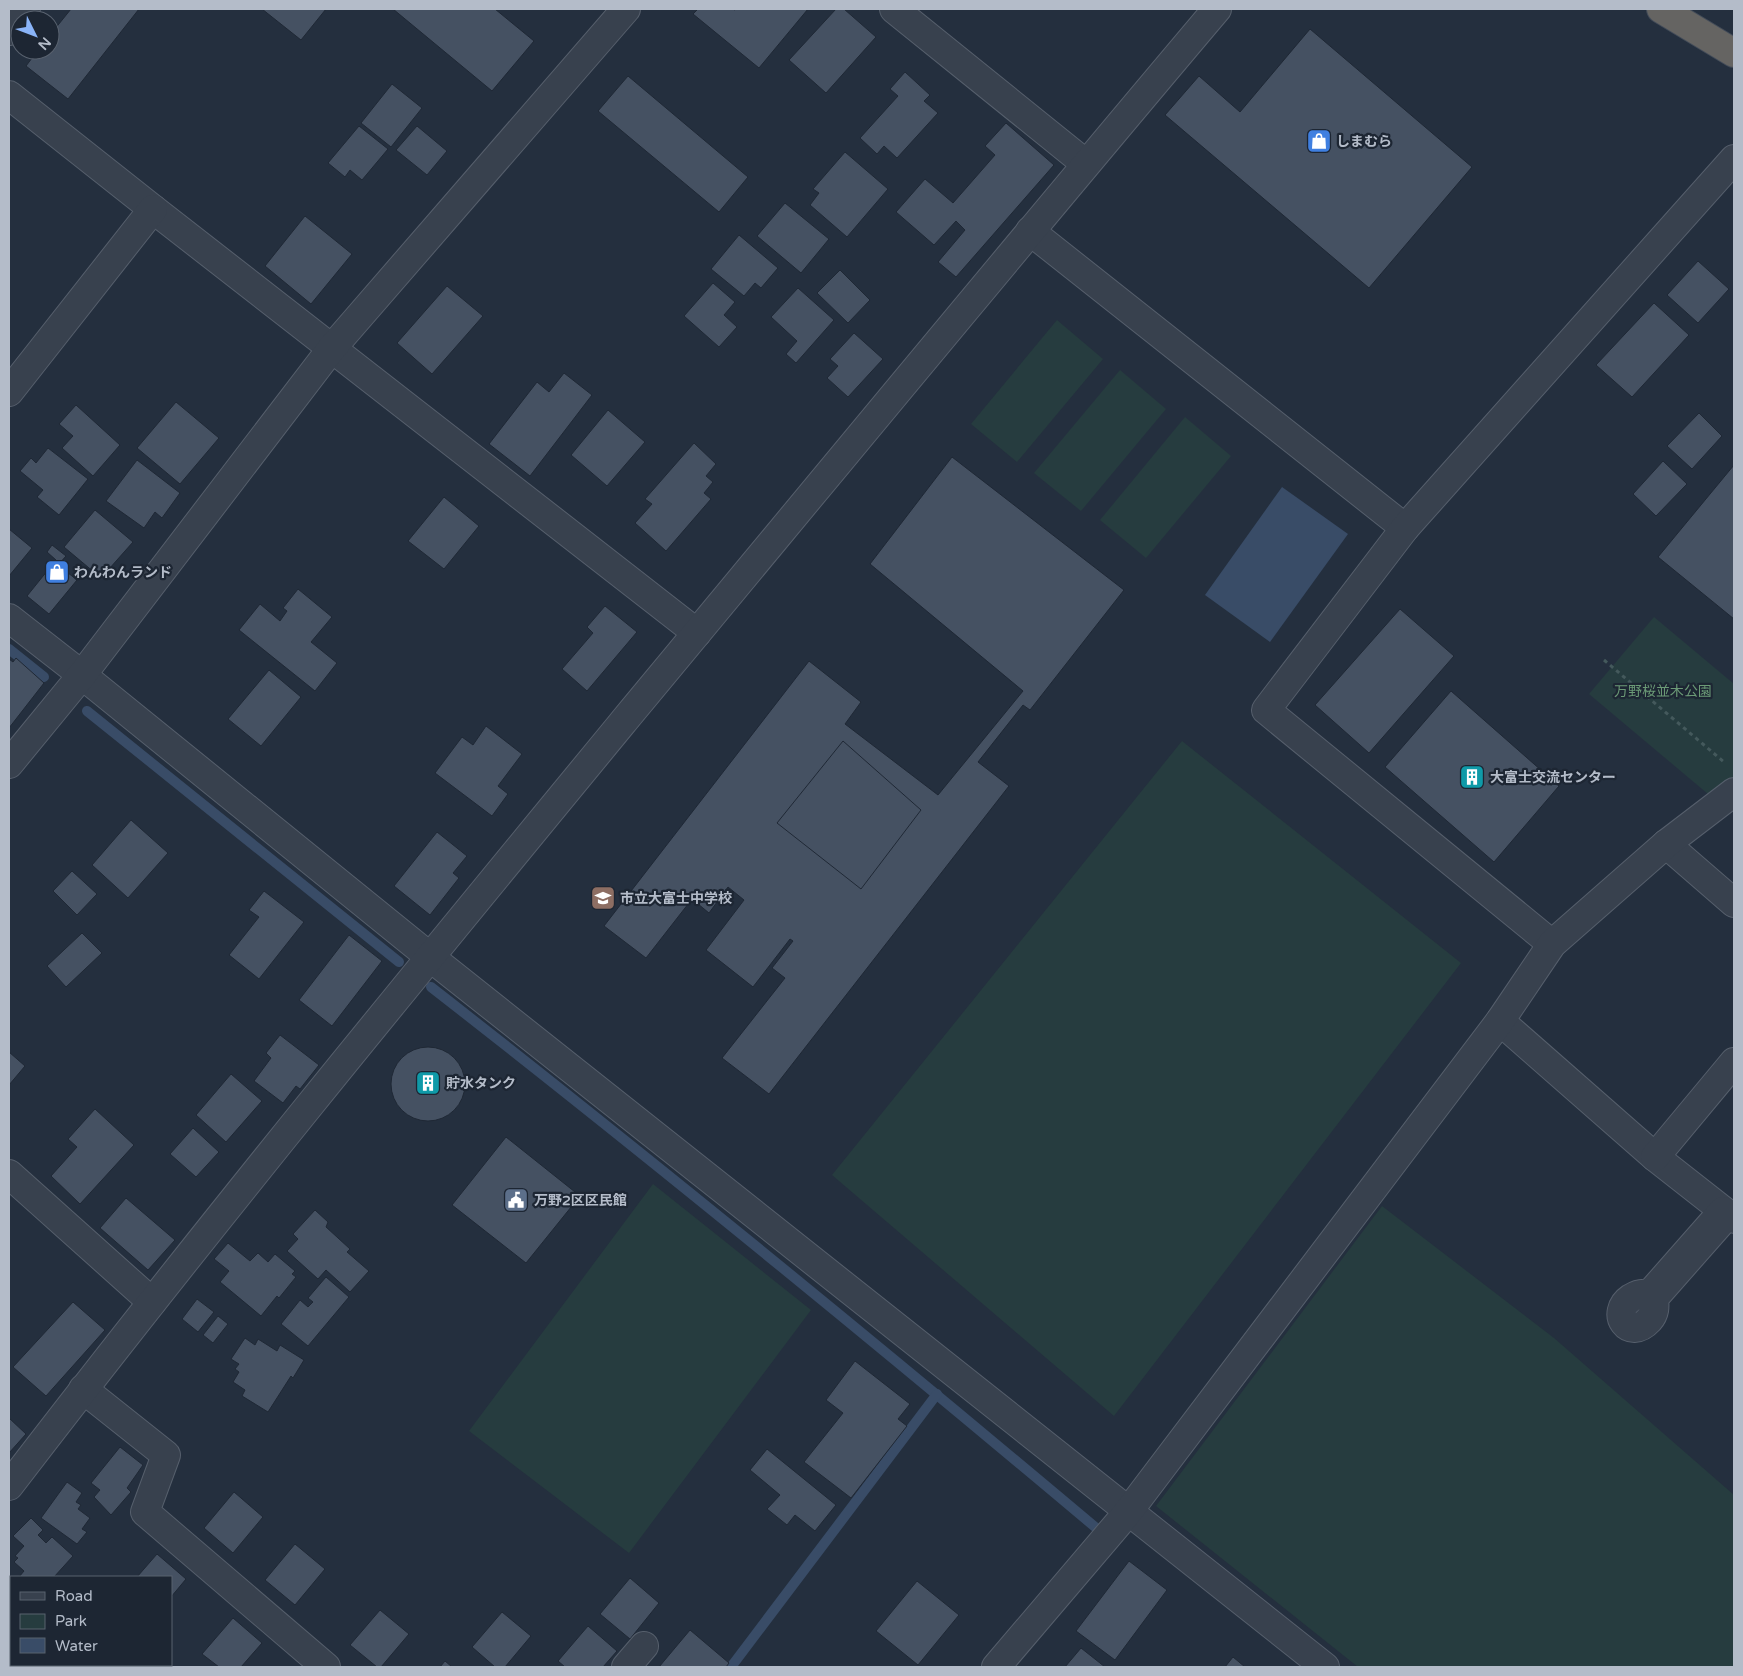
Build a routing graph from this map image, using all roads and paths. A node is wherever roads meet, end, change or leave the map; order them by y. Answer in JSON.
{"nodes":[{"id":1,"x":26,"y":9,"type":"edge"},
{"id":2,"x":626,"y":9,"type":"edge"},
{"id":3,"x":894,"y":9,"type":"edge"},
{"id":4,"x":1217,"y":9,"type":"edge"},
{"id":5,"x":1661,"y":9,"type":"edge"},
{"id":6,"x":9,"y":31,"type":"edge"},
{"id":7,"x":1734,"y":53,"type":"edge"},
{"id":8,"x":9,"y":95,"type":"edge"},
{"id":9,"x":1734,"y":159,"type":"edge"},
{"id":10,"x":1086,"y":164,"type":"junction"},
{"id":11,"x":153,"y":209,"type":"junction"},
{"id":12,"x":1030,"y":232,"type":"junction"},
{"id":13,"x":332,"y":348,"type":"junction"},
{"id":14,"x":9,"y":392,"type":"edge"},
{"id":15,"x":1405,"y":528,"type":"junction"},
{"id":16,"x":9,"y":618,"type":"edge"},
{"id":17,"x":697,"y":633,"type":"junction"},
{"id":18,"x":1604,"y":660,"type":"dead end"},
{"id":19,"x":82,"y":674,"type":"junction"},
{"id":20,"x":9,"y":764,"type":"edge"},
{"id":21,"x":1727,"y":764,"type":"dead end"},
{"id":22,"x":1734,"y":792,"type":"edge"},
{"id":23,"x":1666,"y":844,"type":"junction"},
{"id":24,"x":1734,"y":903,"type":"edge"},
{"id":25,"x":1552,"y":944,"type":"junction"},
{"id":26,"x":430,"y":957,"type":"junction"},
{"id":27,"x":1500,"y":1021,"type":"junction"},
{"id":28,"x":1734,"y":1062,"type":"edge"},
{"id":29,"x":1655,"y":1157,"type":"junction"},
{"id":30,"x":9,"y":1174,"type":"edge"},
{"id":31,"x":1728,"y":1215,"type":"edge"},
{"id":32,"x":152,"y":1302,"type":"junction"},
{"id":33,"x":83,"y":1389,"type":"junction"},
{"id":34,"x":9,"y":1486,"type":"edge"},
{"id":35,"x":1128,"y":1512,"type":"junction"},
{"id":36,"x":644,"y":1646,"type":"dead end"},
{"id":37,"x":326,"y":1667,"type":"edge"},
{"id":38,"x":626,"y":1667,"type":"edge"},
{"id":39,"x":996,"y":1667,"type":"edge"},
{"id":40,"x":1325,"y":1667,"type":"edge"}],
"edges":[{"from":1,"to":6,"type":"street"},
{"from":2,"to":13,"type":"street"},
{"from":3,"to":10,"type":"street"},
{"from":4,"to":10,"type":"street"},
{"from":5,"to":7,"type":"highway"},
{"from":8,"to":11,"type":"street"},
{"from":9,"to":15,"type":"street"},
{"from":10,"to":12,"type":"street"},
{"from":11,"to":13,"type":"street"},
{"from":11,"to":14,"type":"street"},
{"from":12,"to":15,"type":"street"},
{"from":12,"to":17,"type":"street"},
{"from":13,"to":17,"type":"street"},
{"from":13,"to":19,"type":"street"},
{"from":15,"to":25,"type":"street"},
{"from":16,"to":19,"type":"street"},
{"from":17,"to":26,"type":"street"},
{"from":18,"to":21,"type":"path"},
{"from":19,"to":20,"type":"street"},
{"from":19,"to":26,"type":"street"},
{"from":22,"to":23,"type":"street"},
{"from":23,"to":24,"type":"street"},
{"from":23,"to":25,"type":"street"},
{"from":25,"to":27,"type":"street"},
{"from":26,"to":32,"type":"street"},
{"from":26,"to":35,"type":"street"},
{"from":27,"to":29,"type":"street"},
{"from":27,"to":35,"type":"street"},
{"from":28,"to":29,"type":"street"},
{"from":29,"to":31,"type":"street"},
{"from":30,"to":32,"type":"street"},
{"from":32,"to":33,"type":"street"},
{"from":33,"to":34,"type":"street"},
{"from":33,"to":37,"type":"street"},
{"from":35,"to":39,"type":"street"},
{"from":35,"to":40,"type":"street"},
{"from":36,"to":38,"type":"street"}]}
